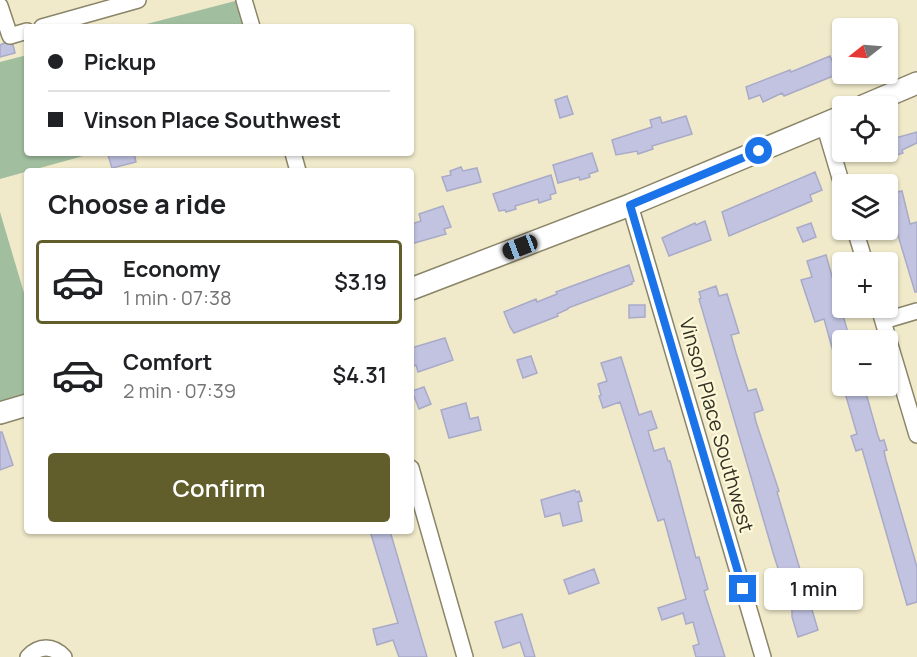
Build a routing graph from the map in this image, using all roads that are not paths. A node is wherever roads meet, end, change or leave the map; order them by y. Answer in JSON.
{"nodes":[{"id":1,"x":138,"y":0,"type":"edge"},
{"id":2,"x":244,"y":0,"type":"edge"},
{"id":3,"x":0,"y":6,"type":"edge"},
{"id":4,"x":53,"y":24,"type":"edge"},
{"id":5,"x":251,"y":24,"type":"edge"},
{"id":6,"x":24,"y":32,"type":"edge"},
{"id":7,"x":917,"y":82,"type":"edge"},
{"id":8,"x":886,"y":96,"type":"edge"},
{"id":9,"x":832,"y":121,"type":"edge"},
{"id":10,"x":824,"y":124,"type":"junction"},
{"id":11,"x":839,"y":174,"type":"edge"},
{"id":12,"x":630,"y":205,"type":"junction"},
{"id":13,"x":414,"y":288,"type":"edge"},
{"id":14,"x":917,"y":311,"type":"edge"},
{"id":15,"x":898,"y":313,"type":"edge"},
{"id":16,"x":882,"y":318,"type":"edge"},
{"id":17,"x":24,"y":406,"type":"edge"},
{"id":18,"x":0,"y":413,"type":"edge"},
{"id":19,"x":917,"y":435,"type":"edge"},
{"id":20,"x":414,"y":478,"type":"edge"},
{"id":21,"x":28,"y":657,"type":"edge"},
{"id":22,"x":64,"y":657,"type":"edge"},
{"id":23,"x":465,"y":657,"type":"edge"},
{"id":24,"x":763,"y":657,"type":"edge"}],
"edges":[{"from":1,"to":4,"type":"street"},
{"from":2,"to":5,"type":"street"},
{"from":3,"to":6,"type":"street"},
{"from":7,"to":8,"type":"street"},
{"from":9,"to":10,"type":"street"},
{"from":10,"to":11,"type":"street"},
{"from":10,"to":12,"type":"street"},
{"from":12,"to":13,"type":"street"},
{"from":12,"to":24,"type":"street","name":"Vinson Place Southwest"},
{"from":14,"to":15,"type":"street"},
{"from":16,"to":19,"type":"street"},
{"from":17,"to":18,"type":"street"},
{"from":20,"to":23,"type":"street"},
{"from":21,"to":22,"type":"street"}]}
